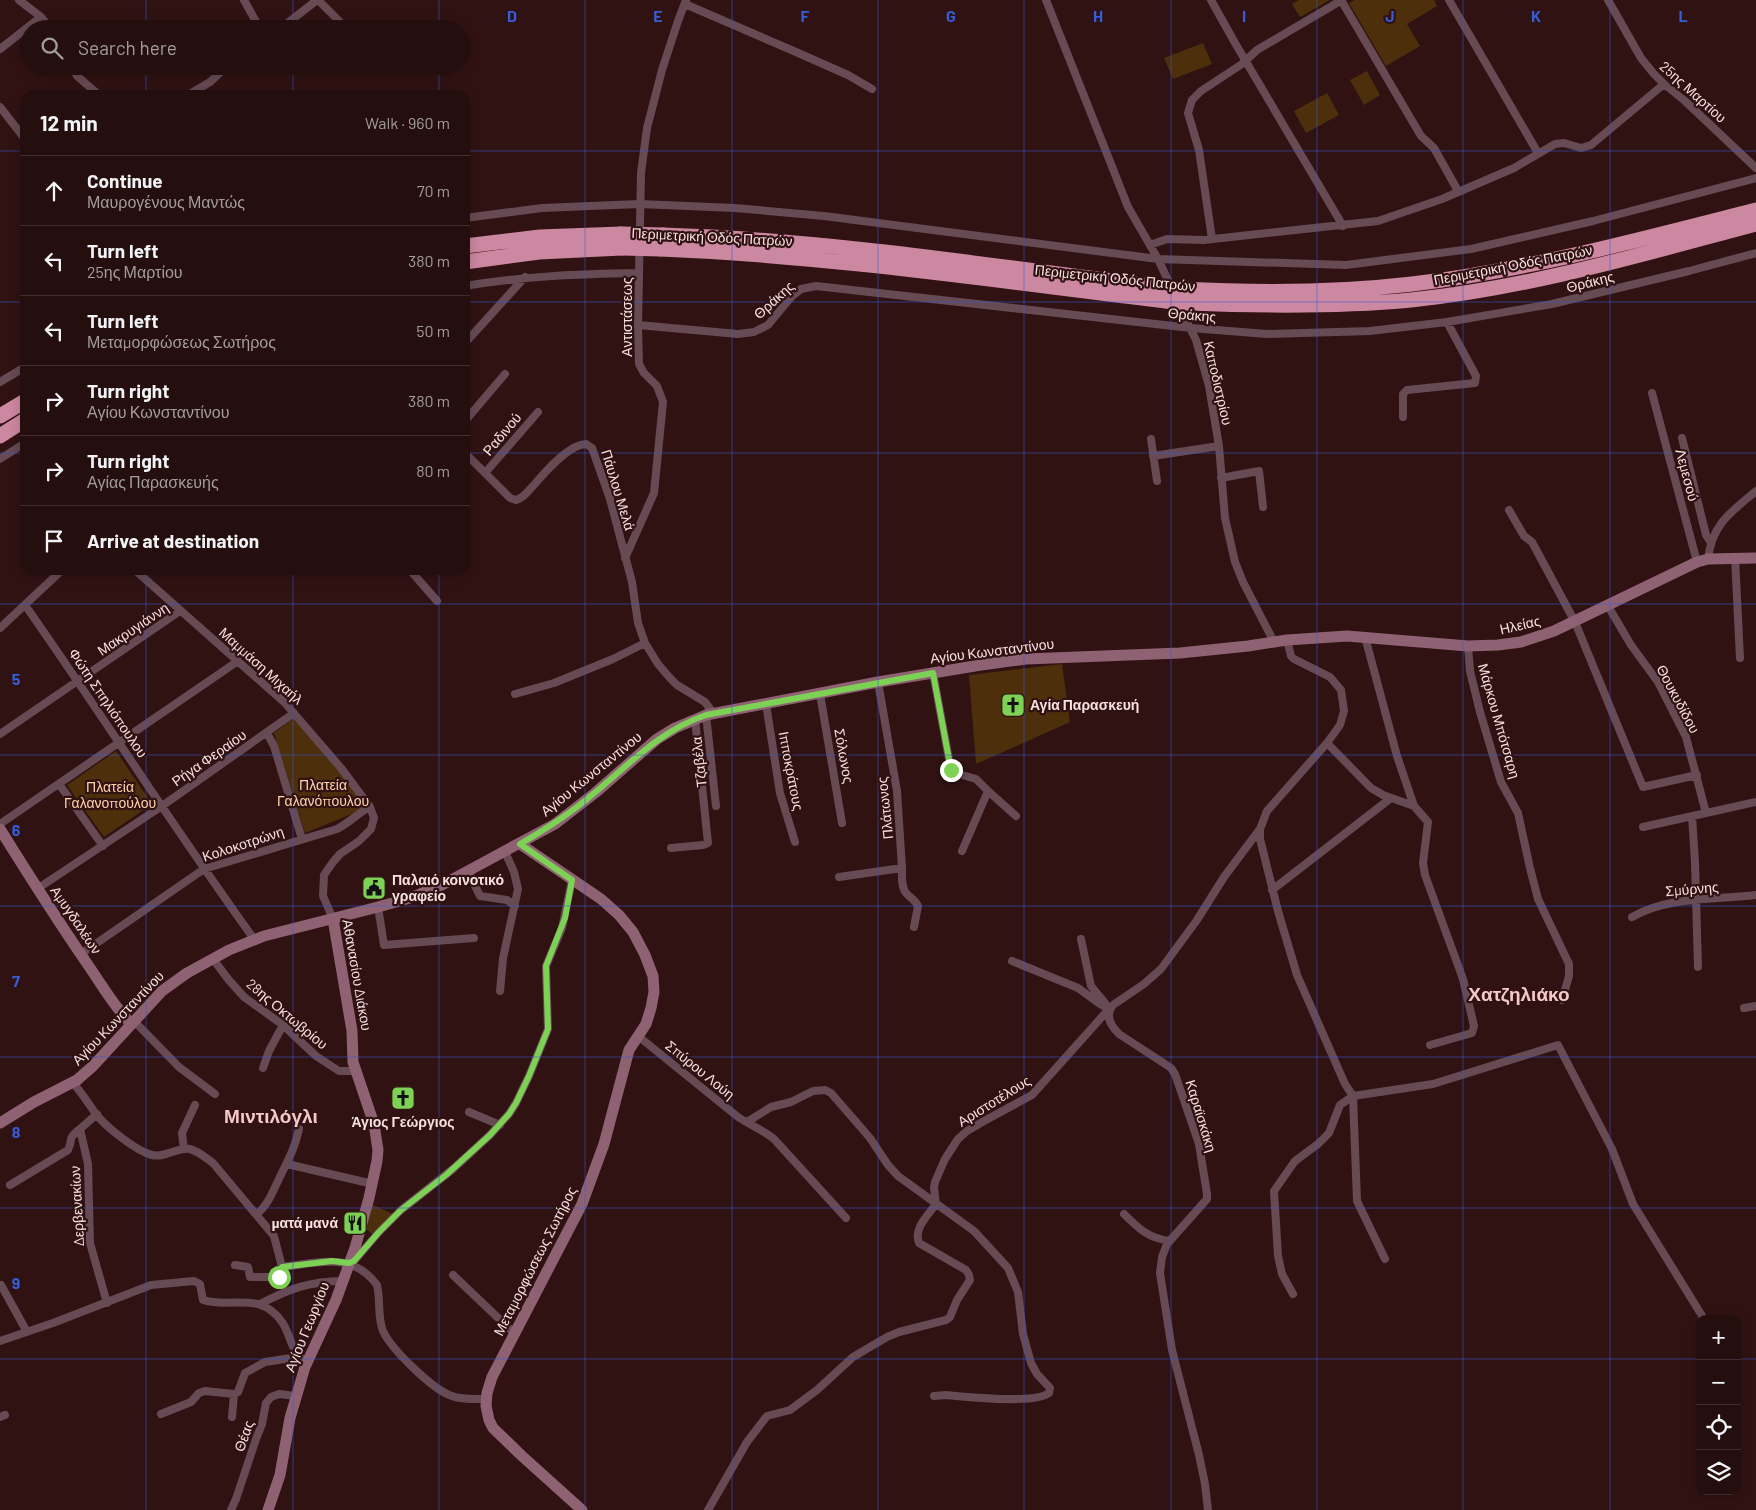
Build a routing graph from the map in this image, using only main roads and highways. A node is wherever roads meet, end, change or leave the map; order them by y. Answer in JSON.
{"nodes":[{"id":1,"x":1756,"y":210,"type":"edge"},
{"id":2,"x":1756,"y":224,"type":"edge"},
{"id":3,"x":621,"y":241,"type":"junction"},
{"id":4,"x":662,"y":242,"type":"junction"},
{"id":5,"x":470,"y":245,"type":"edge"},
{"id":6,"x":470,"y":261,"type":"edge"},
{"id":7,"x":20,"y":404,"type":"edge"},
{"id":8,"x":0,"y":416,"type":"edge"},
{"id":9,"x":20,"y":423,"type":"edge"},
{"id":10,"x":0,"y":436,"type":"edge"},
{"id":11,"x":1756,"y":558,"type":"edge"},
{"id":12,"x":1274,"y":642,"type":"joint"},
{"id":13,"x":0,"y":829,"type":"edge"},
{"id":14,"x":520,"y":844,"type":"junction"},
{"id":15,"x":333,"y":919,"type":"junction"},
{"id":16,"x":133,"y":1022,"type":"junction"},
{"id":17,"x":355,"y":1071,"type":"joint"},
{"id":18,"x":0,"y":1123,"type":"edge"},
{"id":19,"x":268,"y":1510,"type":"edge"},
{"id":20,"x":582,"y":1510,"type":"edge"}],
"edges":[{"from":1,"to":4,"type":"highway","name":"Περιμετρική Οδός Πατρών","bridge":true},
{"from":2,"to":4,"type":"highway","name":"Περιμετρική Οδός Πατρών","bridge":true},
{"from":3,"to":4,"type":"highway","name":"Περιμετρική Οδός Πατρών","bridge":true},
{"from":3,"to":5,"type":"highway","name":"Περιμετρική Οδός Πατρών"},
{"from":3,"to":6,"type":"highway","name":"Περιμετρική Οδός Πατρών"},
{"from":7,"to":8,"type":"highway"},
{"from":9,"to":10,"type":"highway"},
{"from":11,"to":12,"type":"main road","name":"Ηλείας"},
{"from":12,"to":14,"type":"main road","name":"Αγίου Κωνσταντίνου"},
{"from":13,"to":16,"type":"main road","name":"Αμυγδαλέων"},
{"from":14,"to":15,"type":"main road","name":"Αγίου Κωνσταντίνου"},
{"from":14,"to":20,"type":"main road","name":"Μεταμορφώσεως Σωτήρος"},
{"from":15,"to":16,"type":"main road","name":"Αγίου Κωνσταντίνου"},
{"from":15,"to":17,"type":"main road","name":"Αθανασίου Διάκου"},
{"from":16,"to":18,"type":"main road","name":"Αγίου Κωνσταντίνου"},
{"from":17,"to":19,"type":"main road","name":"Αγίου Γεωργίου"}]}
